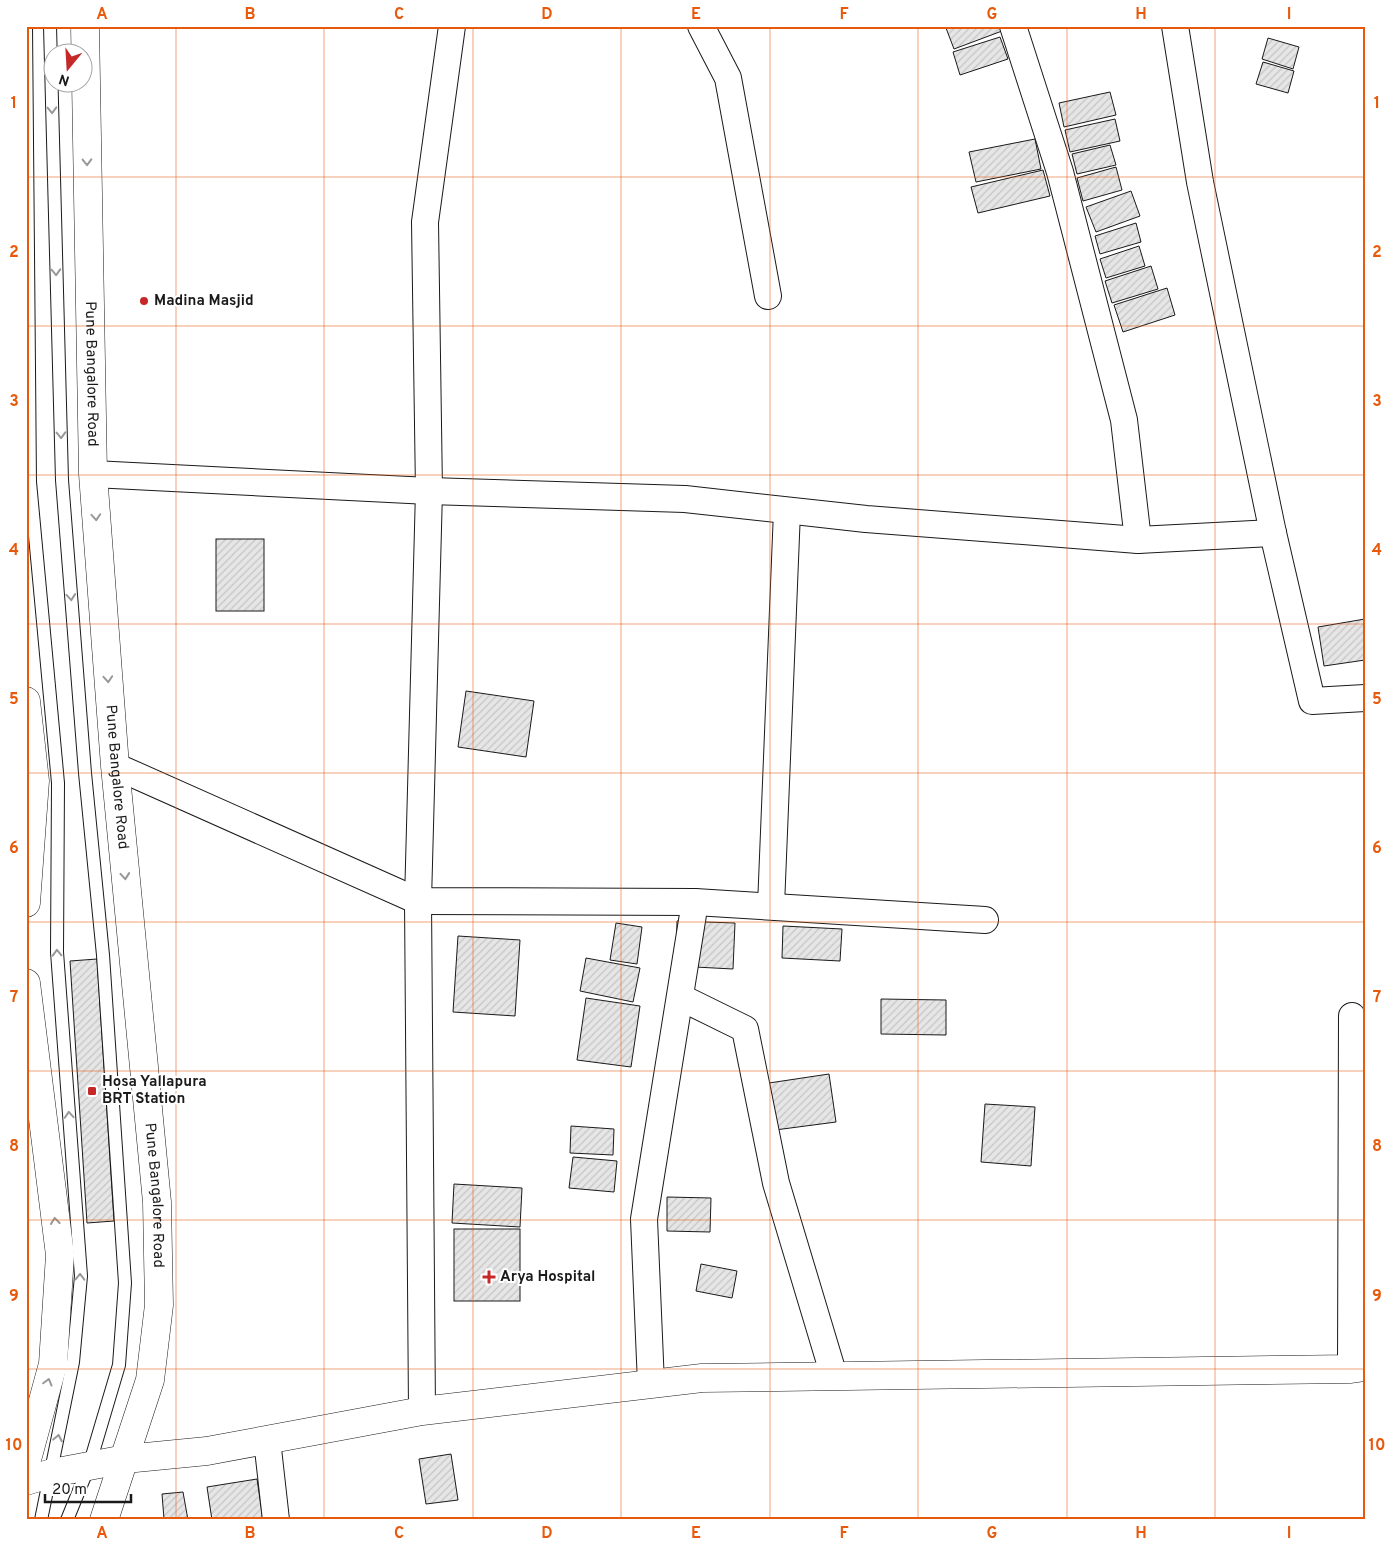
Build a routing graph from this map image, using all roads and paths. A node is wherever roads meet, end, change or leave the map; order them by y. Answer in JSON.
{"nodes":[{"id":1,"x":26,"y":26,"type":"edge"},
{"id":2,"x":50,"y":26,"type":"edge"},
{"id":3,"x":85,"y":26,"type":"edge"},
{"id":4,"x":452,"y":26,"type":"edge"},
{"id":5,"x":700,"y":26,"type":"edge"},
{"id":6,"x":1013,"y":26,"type":"edge"},
{"id":7,"x":1176,"y":27,"type":"edge"},
{"id":8,"x":768,"y":296,"type":"dead end"},
{"id":9,"x":93,"y":474,"type":"junction"},
{"id":10,"x":429,"y":491,"type":"junction"},
{"id":11,"x":787,"y":512,"type":"junction"},
{"id":12,"x":1273,"y":533,"type":"junction"},
{"id":13,"x":1138,"y":540,"type":"junction"},
{"id":14,"x":1365,"y":698,"type":"edge"},
{"id":15,"x":26,"y":701,"type":"edge"},
{"id":16,"x":115,"y":766,"type":"junction"},
{"id":17,"x":418,"y":901,"type":"junction"},
{"id":18,"x":26,"y":902,"type":"edge"},
{"id":19,"x":695,"y":902,"type":"junction"},
{"id":20,"x":771,"y":906,"type":"junction"},
{"id":21,"x":985,"y":920,"type":"dead end"},
{"id":22,"x":26,"y":983,"type":"edge"},
{"id":23,"x":688,"y":1001,"type":"dead end"},
{"id":24,"x":1352,"y":1016,"type":"dead end"},
{"id":25,"x":1358,"y":1368,"type":"edge"},
{"id":26,"x":834,"y":1376,"type":"junction"},
{"id":27,"x":651,"y":1384,"type":"junction"},
{"id":28,"x":422,"y":1411,"type":"junction"},
{"id":29,"x":267,"y":1440,"type":"junction"},
{"id":30,"x":125,"y":1460,"type":"junction"},
{"id":31,"x":26,"y":1463,"type":"edge"},
{"id":32,"x":89,"y":1466,"type":"junction"},
{"id":33,"x":52,"y":1472,"type":"junction"},
{"id":34,"x":26,"y":1481,"type":"edge"},
{"id":35,"x":41,"y":1520,"type":"edge"},
{"id":36,"x":67,"y":1520,"type":"edge"},
{"id":37,"x":104,"y":1520,"type":"edge"},
{"id":38,"x":276,"y":1520,"type":"edge"}],
"edges":[{"from":33,"to":1,"type":"lane","one_way":true},
{"from":2,"to":32,"type":"lane","one_way":true},
{"from":3,"to":9,"type":"main road","name":"Pune Bangalore Road","one_way":true},
{"from":4,"to":10,"type":"street"},
{"from":5,"to":8,"type":"street"},
{"from":6,"to":13,"type":"street"},
{"from":7,"to":12,"type":"street"},
{"from":9,"to":10,"type":"street"},
{"from":9,"to":16,"type":"main road","name":"Pune Bangalore Road","one_way":true},
{"from":10,"to":11,"type":"street"},
{"from":10,"to":17,"type":"street"},
{"from":11,"to":13,"type":"street"},
{"from":11,"to":20,"type":"street"},
{"from":12,"to":13,"type":"street"},
{"from":12,"to":14,"type":"street"},
{"from":15,"to":18,"type":"main road"},
{"from":16,"to":17,"type":"street"},
{"from":16,"to":30,"type":"main road","name":"Pune Bangalore Road","one_way":true},
{"from":17,"to":19,"type":"street"},
{"from":17,"to":28,"type":"street"},
{"from":19,"to":20,"type":"street"},
{"from":19,"to":27,"type":"street"},
{"from":20,"to":21,"type":"street"},
{"from":31,"to":22,"type":"main road","one_way":true},
{"from":23,"to":26,"type":"street"},
{"from":24,"to":25,"type":"street"},
{"from":25,"to":26,"type":"main road"},
{"from":26,"to":27,"type":"main road"},
{"from":27,"to":28,"type":"main road"},
{"from":28,"to":29,"type":"main road"},
{"from":29,"to":30,"type":"main road"},
{"from":29,"to":38,"type":"street"},
{"from":30,"to":32,"type":"main road"},
{"from":30,"to":37,"type":"main road","name":"Pune Bangalore Road"},
{"from":32,"to":33,"type":"main road"},
{"from":32,"to":36,"type":"lane"},
{"from":33,"to":34,"type":"main road"},
{"from":33,"to":35,"type":"lane"}]}
